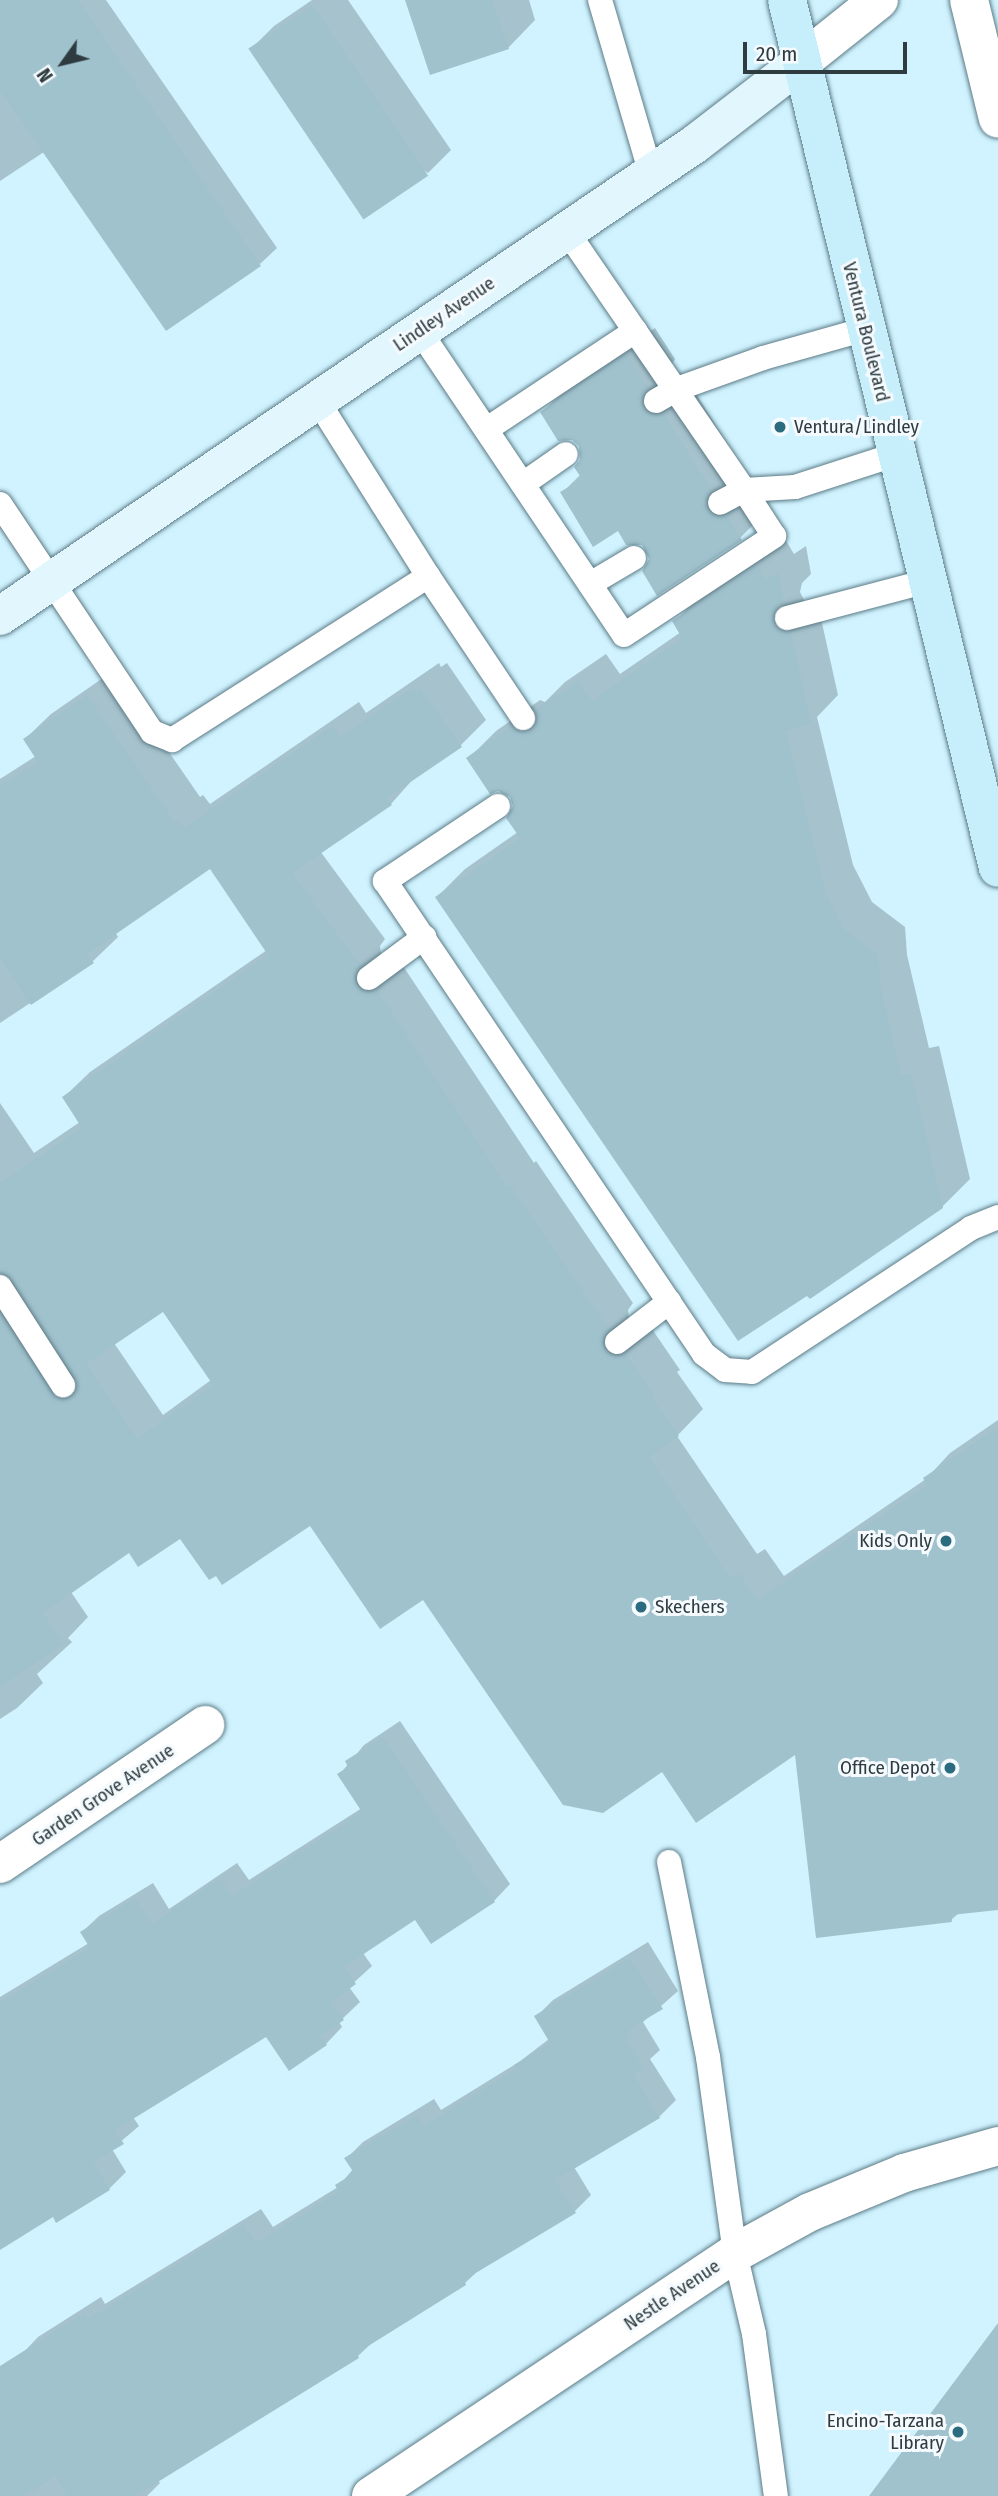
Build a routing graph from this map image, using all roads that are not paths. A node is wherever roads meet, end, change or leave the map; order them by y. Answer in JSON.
{"nodes":[{"id":1,"x":600,"y":0,"type":"edge"},
{"id":2,"x":787,"y":0,"type":"edge"},
{"id":3,"x":879,"y":0,"type":"edge"},
{"id":4,"x":968,"y":0,"type":"edge"},
{"id":5,"x":800,"y":63,"type":"junction"},
{"id":6,"x":998,"y":119,"type":"edge"},
{"id":7,"x":651,"y":174,"type":"junction"},
{"id":8,"x":566,"y":230,"type":"junction"},
{"id":9,"x":866,"y":329,"type":"junction"},
{"id":10,"x":419,"y":330,"type":"junction"},
{"id":11,"x":635,"y":331,"type":"junction"},
{"id":12,"x":667,"y":395,"type":"junction"},
{"id":13,"x":317,"y":400,"type":"junction"},
{"id":14,"x":487,"y":429,"type":"junction"},
{"id":15,"x":566,"y":454,"type":"dead end"},
{"id":16,"x":897,"y":454,"type":"junction"},
{"id":17,"x":523,"y":484,"type":"junction"},
{"id":18,"x":744,"y":490,"type":"junction"},
{"id":19,"x":0,"y":503,"type":"edge"},
{"id":20,"x":720,"y":503,"type":"dead end"},
{"id":21,"x":634,"y":558,"type":"dead end"},
{"id":22,"x":428,"y":576,"type":"junction"},
{"id":23,"x":928,"y":581,"type":"junction"},
{"id":24,"x":51,"y":582,"type":"junction"},
{"id":25,"x":590,"y":584,"type":"junction"},
{"id":26,"x":0,"y":617,"type":"edge"},
{"id":27,"x":788,"y":618,"type":"dead end"},
{"id":28,"x":523,"y":718,"type":"dead end"},
{"id":29,"x":498,"y":806,"type":"dead end"},
{"id":30,"x":998,"y":868,"type":"edge"},
{"id":31,"x":424,"y":937,"type":"junction"},
{"id":32,"x":369,"y":978,"type":"dead end"},
{"id":33,"x":998,"y":1217,"type":"edge"},
{"id":34,"x":0,"y":1287,"type":"edge"},
{"id":35,"x":669,"y":1302,"type":"junction"},
{"id":36,"x":617,"y":1342,"type":"dead end"},
{"id":37,"x":63,"y":1385,"type":"dead end"},
{"id":38,"x":205,"y":1726,"type":"dead end"},
{"id":39,"x":669,"y":1862,"type":"dead end"},
{"id":40,"x":0,"y":1864,"type":"edge"},
{"id":41,"x":998,"y":2146,"type":"edge"},
{"id":42,"x":736,"y":2253,"type":"junction"},
{"id":43,"x":371,"y":2496,"type":"edge"},
{"id":44,"x":776,"y":2496,"type":"edge"}],
"edges":[{"from":1,"to":7,"type":"lane"},
{"from":2,"to":5,"type":"main road","name":"Ventura Boulevard"},
{"from":3,"to":5,"type":"street","name":"Lindley Avenue"},
{"from":4,"to":6,"type":"street"},
{"from":5,"to":7,"type":"main road","name":"Lindley Avenue"},
{"from":5,"to":9,"type":"main road","name":"Ventura Boulevard"},
{"from":7,"to":8,"type":"main road","name":"Lindley Avenue"},
{"from":8,"to":10,"type":"main road","name":"Lindley Avenue"},
{"from":8,"to":11,"type":"lane"},
{"from":9,"to":12,"type":"lane"},
{"from":9,"to":16,"type":"main road","name":"Ventura Boulevard"},
{"from":10,"to":13,"type":"main road","name":"Lindley Avenue"},
{"from":10,"to":14,"type":"lane"},
{"from":11,"to":12,"type":"lane"},
{"from":11,"to":14,"type":"lane"},
{"from":12,"to":18,"type":"lane"},
{"from":13,"to":22,"type":"lane"},
{"from":13,"to":24,"type":"main road","name":"Lindley Avenue"},
{"from":14,"to":17,"type":"lane"},
{"from":15,"to":17,"type":"lane"},
{"from":16,"to":18,"type":"lane"},
{"from":16,"to":23,"type":"main road","name":"Ventura Boulevard"},
{"from":17,"to":25,"type":"lane"},
{"from":18,"to":20,"type":"lane"},
{"from":18,"to":25,"type":"lane"},
{"from":19,"to":24,"type":"lane"},
{"from":21,"to":25,"type":"lane"},
{"from":22,"to":24,"type":"lane"},
{"from":22,"to":28,"type":"lane"},
{"from":23,"to":27,"type":"lane"},
{"from":23,"to":30,"type":"main road","name":"Ventura Boulevard"},
{"from":24,"to":26,"type":"main road","name":"Lindley Avenue"},
{"from":29,"to":31,"type":"lane"},
{"from":31,"to":32,"type":"lane"},
{"from":31,"to":35,"type":"lane"},
{"from":33,"to":35,"type":"lane"},
{"from":34,"to":37,"type":"lane"},
{"from":35,"to":36,"type":"lane"},
{"from":38,"to":40,"type":"street","name":"Garden Grove Avenue"},
{"from":39,"to":42,"type":"lane"},
{"from":41,"to":42,"type":"street","name":"Nestle Avenue"},
{"from":42,"to":43,"type":"street","name":"Nestle Avenue"},
{"from":42,"to":44,"type":"lane"}]}
